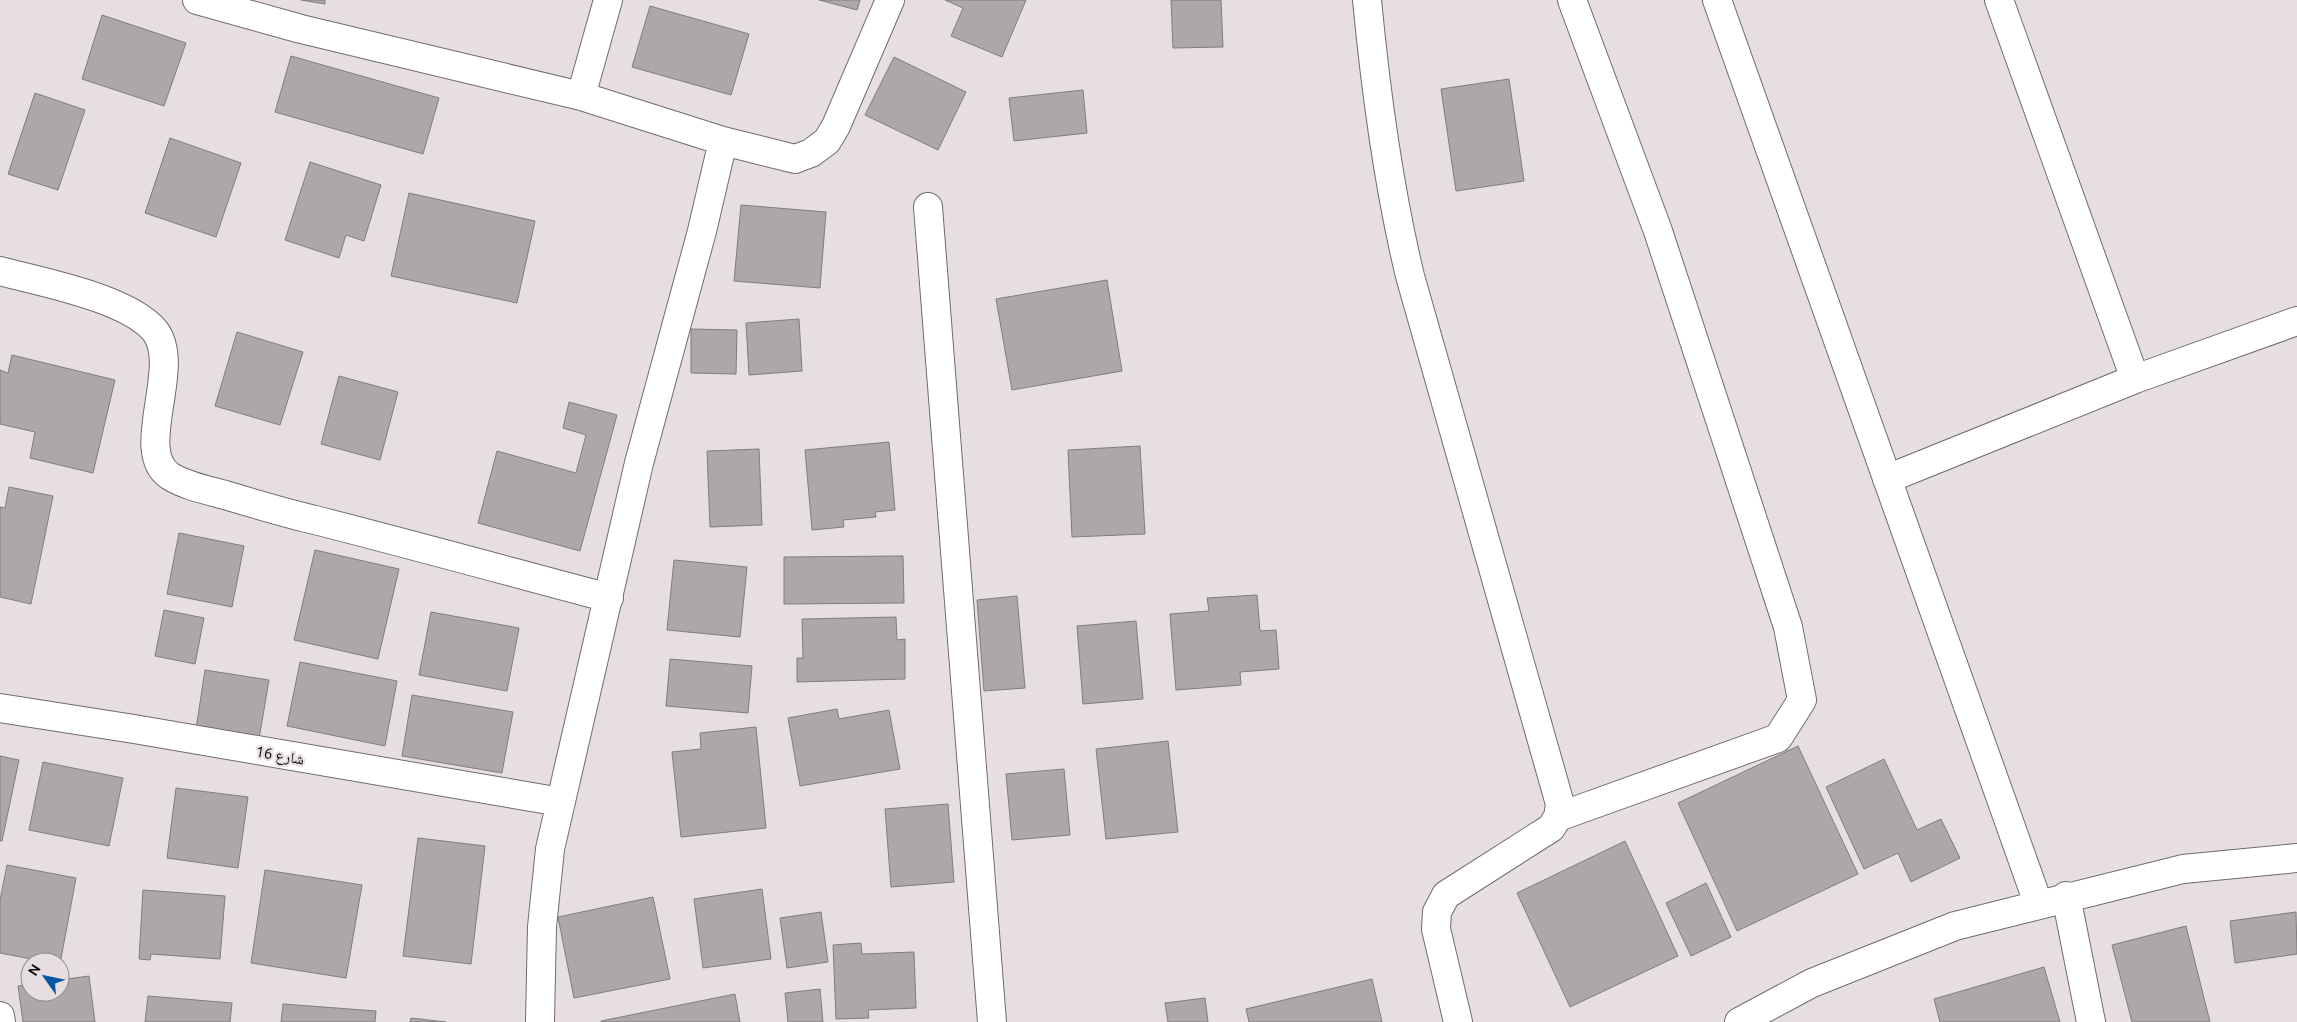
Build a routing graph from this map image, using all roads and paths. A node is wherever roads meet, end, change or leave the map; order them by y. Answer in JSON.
{"nodes":[{"id":1,"x":197,"y":0,"type":"edge"},
{"id":2,"x":608,"y":0,"type":"edge"},
{"id":3,"x":890,"y":0,"type":"edge"},
{"id":4,"x":1367,"y":0,"type":"edge"},
{"id":5,"x":1572,"y":0,"type":"edge"},
{"id":6,"x":1717,"y":0,"type":"edge"},
{"id":7,"x":1999,"y":0,"type":"edge"},
{"id":8,"x":581,"y":96,"type":"junction"},
{"id":9,"x":723,"y":141,"type":"junction"},
{"id":10,"x":928,"y":207,"type":"dead end"},
{"id":11,"x":0,"y":270,"type":"edge"},
{"id":12,"x":2297,"y":321,"type":"edge"},
{"id":13,"x":2134,"y":379,"type":"junction"},
{"id":14,"x":1887,"y":480,"type":"junction"},
{"id":15,"x":609,"y":598,"type":"junction"},
{"id":16,"x":0,"y":708,"type":"edge"},
{"id":17,"x":561,"y":802,"type":"junction"},
{"id":18,"x":1558,"y":817,"type":"junction"},
{"id":19,"x":2297,"y":858,"type":"edge"},
{"id":20,"x":2066,"y":896,"type":"junction"},
{"id":21,"x":2038,"y":903,"type":"junction"},
{"id":22,"x":0,"y":1016,"type":"edge"},
{"id":23,"x":1,"y":1022,"type":"edge"},
{"id":24,"x":540,"y":1022,"type":"edge"},
{"id":25,"x":992,"y":1022,"type":"edge"},
{"id":26,"x":1458,"y":1022,"type":"edge"},
{"id":27,"x":1740,"y":1022,"type":"edge"},
{"id":28,"x":2091,"y":1022,"type":"edge"}],
"edges":[{"from":1,"to":8,"type":"street"},
{"from":2,"to":8,"type":"street"},
{"from":3,"to":9,"type":"street"},
{"from":4,"to":18,"type":"street"},
{"from":5,"to":18,"type":"street"},
{"from":6,"to":14,"type":"street"},
{"from":7,"to":13,"type":"street"},
{"from":8,"to":9,"type":"street"},
{"from":9,"to":15,"type":"street"},
{"from":10,"to":25,"type":"street"},
{"from":11,"to":15,"type":"street"},
{"from":12,"to":13,"type":"street"},
{"from":13,"to":14,"type":"street"},
{"from":14,"to":21,"type":"street"},
{"from":15,"to":17,"type":"street"},
{"from":16,"to":17,"type":"street","name":"شارع 16"},
{"from":17,"to":24,"type":"street"},
{"from":18,"to":26,"type":"street"},
{"from":19,"to":20,"type":"street"},
{"from":20,"to":21,"type":"street"},
{"from":20,"to":28,"type":"street"},
{"from":21,"to":27,"type":"street"},
{"from":22,"to":23,"type":"street"}]}
